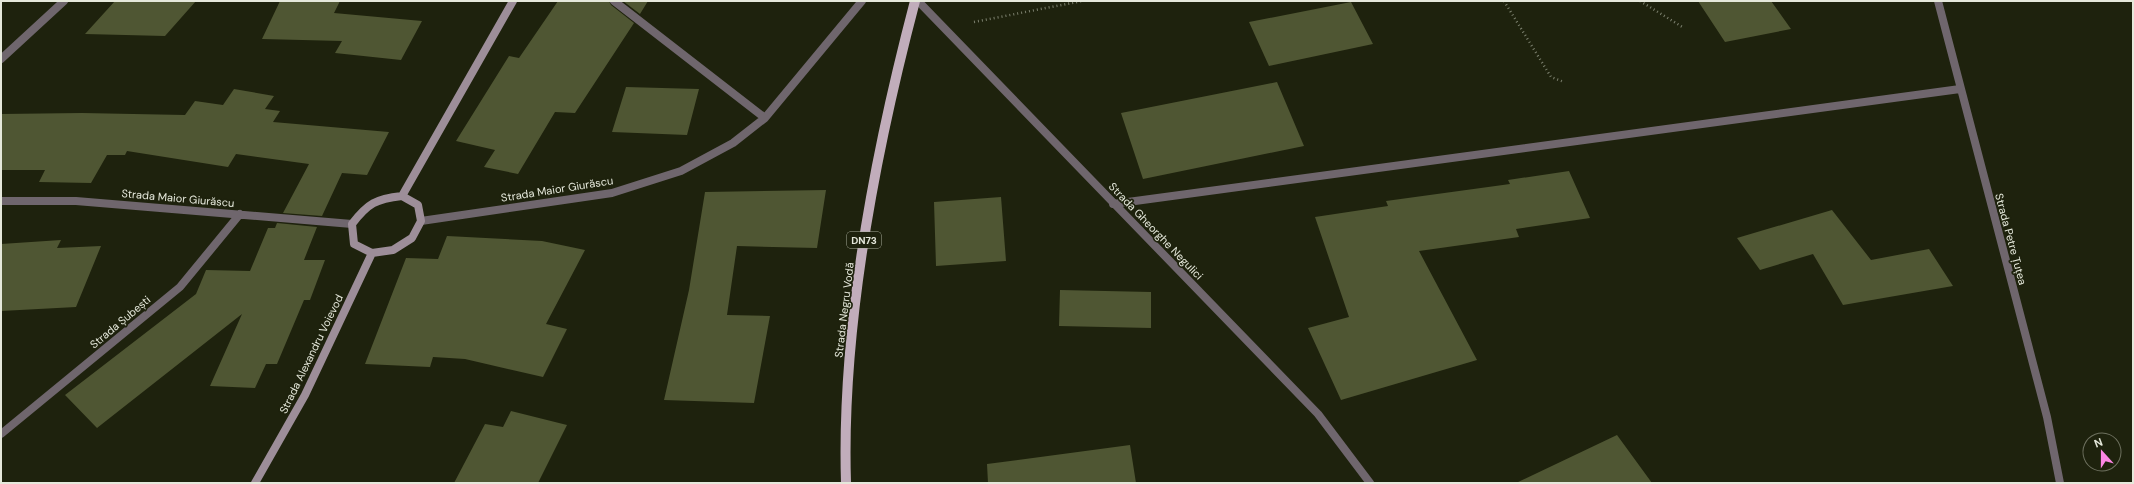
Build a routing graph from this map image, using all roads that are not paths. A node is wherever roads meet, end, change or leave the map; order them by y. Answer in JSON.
{"nodes":[{"id":1,"x":64,"y":1,"type":"edge"},
{"id":2,"x":513,"y":1,"type":"edge"},
{"id":3,"x":614,"y":1,"type":"edge"},
{"id":4,"x":862,"y":1,"type":"edge"},
{"id":5,"x":915,"y":1,"type":"edge"},
{"id":6,"x":918,"y":1,"type":"edge"},
{"id":7,"x":1938,"y":1,"type":"edge"},
{"id":8,"x":1,"y":59,"type":"edge"},
{"id":9,"x":1960,"y":89,"type":"junction"},
{"id":10,"x":765,"y":118,"type":"junction"},
{"id":11,"x":402,"y":196,"type":"junction"},
{"id":12,"x":1,"y":201,"type":"edge"},
{"id":13,"x":1113,"y":204,"type":"junction"},
{"id":14,"x":240,"y":214,"type":"junction"},
{"id":15,"x":421,"y":221,"type":"junction"},
{"id":16,"x":352,"y":224,"type":"junction"},
{"id":17,"x":372,"y":254,"type":"junction"},
{"id":18,"x":1,"y":434,"type":"edge"},
{"id":19,"x":255,"y":483,"type":"edge"},
{"id":20,"x":846,"y":483,"type":"edge"},
{"id":21,"x":1370,"y":483,"type":"edge"},
{"id":22,"x":2060,"y":483,"type":"edge"}],
"edges":[{"from":1,"to":8,"type":"street"},
{"from":2,"to":11,"type":"main road"},
{"from":3,"to":10,"type":"street"},
{"from":4,"to":10,"type":"street","name":"Strada Maior Giurăscu"},
{"from":5,"to":20,"type":"main road","name":"Strada Negru Vodă","number":"DN73"},
{"from":6,"to":13,"type":"street","name":"Strada Gheorghe Negulici"},
{"from":7,"to":9,"type":"street","name":"Strada Petre Țuțea"},
{"from":9,"to":13,"type":"street"},
{"from":9,"to":22,"type":"street","name":"Strada Petre Țuțea"},
{"from":10,"to":15,"type":"street","name":"Strada Maior Giurăscu"},
{"from":11,"to":15,"type":"main road"},
{"from":11,"to":16,"type":"main road"},
{"from":12,"to":14,"type":"street","name":"Strada Maior Giurăscu"},
{"from":13,"to":21,"type":"street","name":"Strada Gheorghe Negulici"},
{"from":14,"to":16,"type":"street","name":"Strada Maior Giurăscu"},
{"from":14,"to":18,"type":"street","name":"Strada Șubești"},
{"from":15,"to":17,"type":"main road"},
{"from":16,"to":17,"type":"main road"},
{"from":17,"to":19,"type":"main road","name":"Strada Alexandru Voievod"}]}
